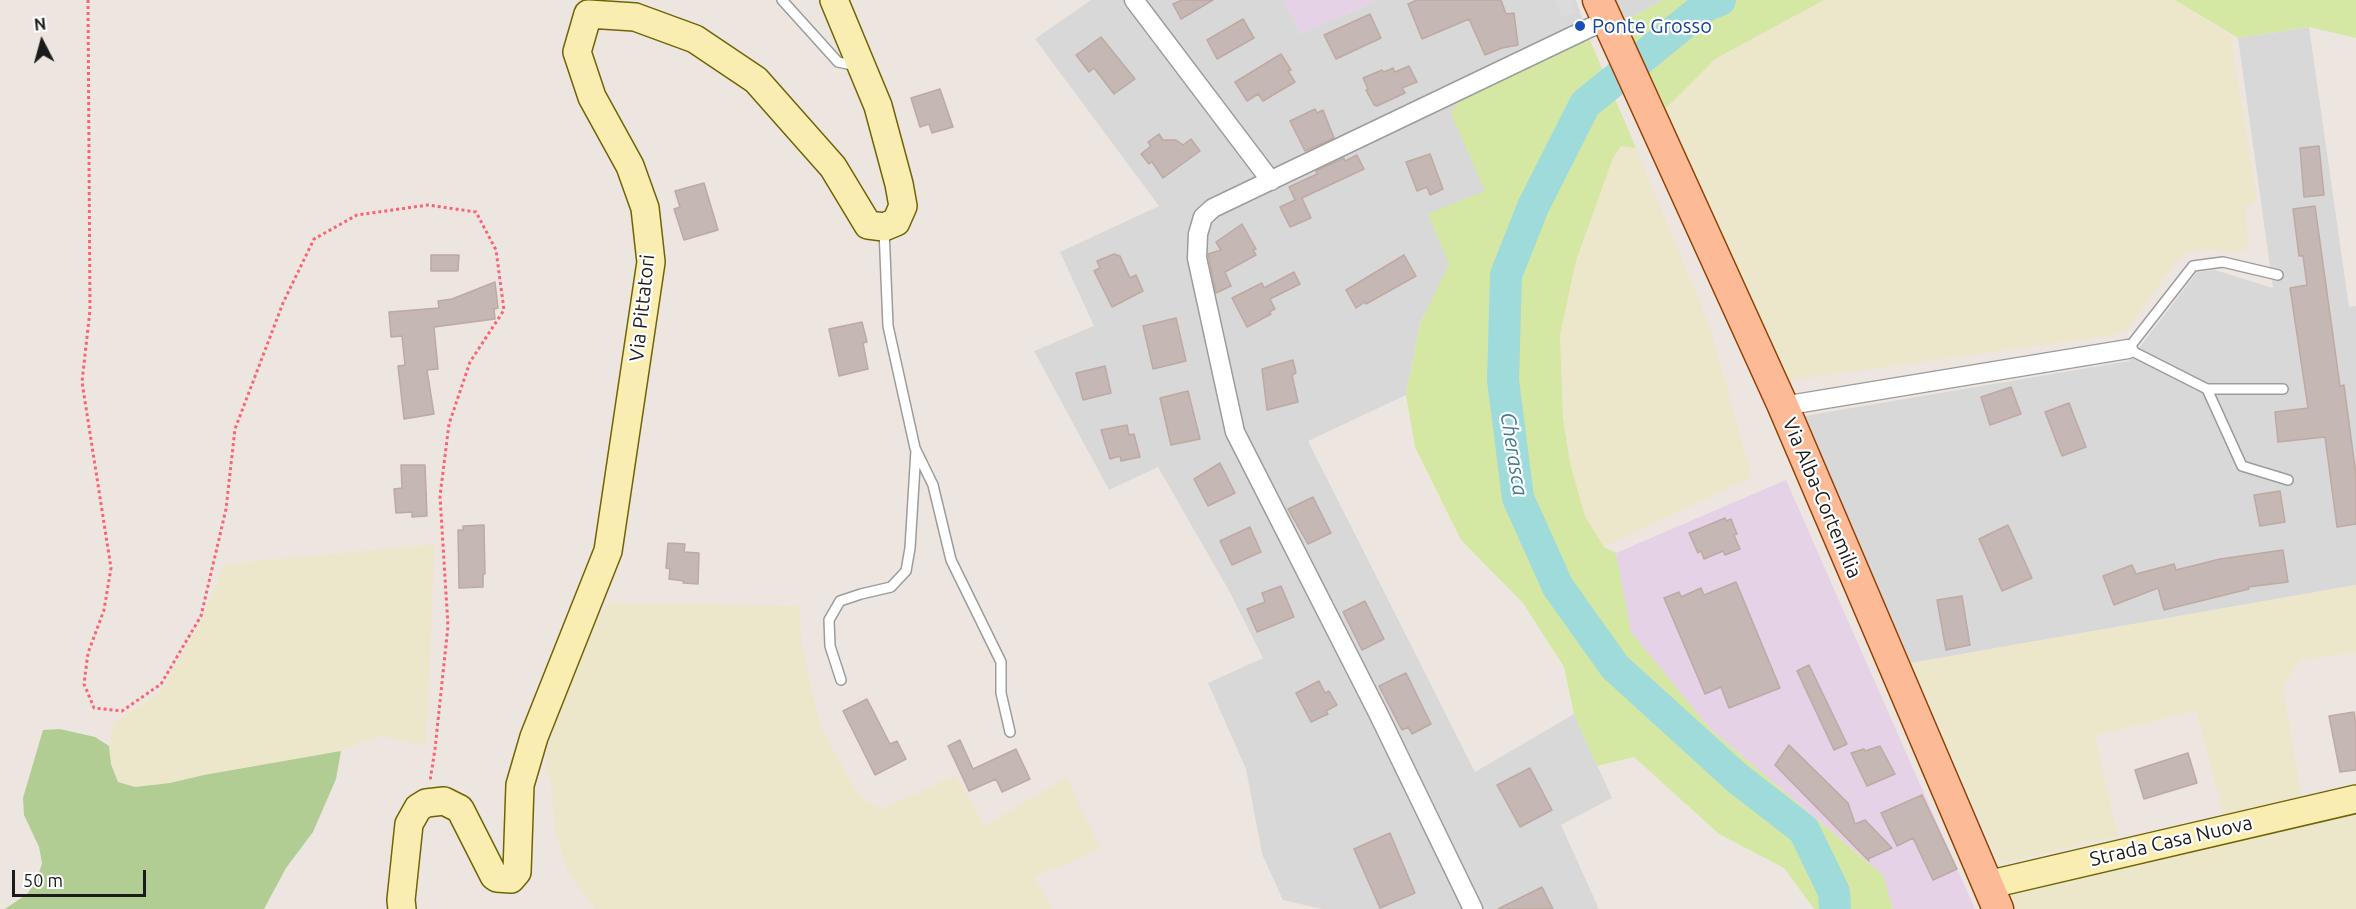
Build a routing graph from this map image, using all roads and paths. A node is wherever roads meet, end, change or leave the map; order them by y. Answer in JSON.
{"nodes":[{"id":1,"x":88,"y":0,"type":"edge"},
{"id":2,"x":782,"y":0,"type":"edge"},
{"id":3,"x":834,"y":0,"type":"edge"},
{"id":4,"x":1134,"y":0,"type":"edge"},
{"id":5,"x":1605,"y":16,"type":"edge"},
{"id":6,"x":864,"y":67,"type":"junction"},
{"id":7,"x":1271,"y":181,"type":"junction"},
{"id":8,"x":884,"y":227,"type":"junction"},
{"id":9,"x":2278,"y":275,"type":"dead end"},
{"id":10,"x":2128,"y":349,"type":"junction"},
{"id":11,"x":2206,"y":389,"type":"junction"},
{"id":12,"x":2283,"y":390,"type":"dead end"},
{"id":13,"x":1783,"y":406,"type":"junction"},
{"id":14,"x":916,"y":450,"type":"junction"},
{"id":15,"x":2288,"y":480,"type":"dead end"},
{"id":16,"x":841,"y":680,"type":"dead end"},
{"id":17,"x":1010,"y":732,"type":"dead end"},
{"id":18,"x":2356,"y":799,"type":"edge"},
{"id":19,"x":426,"y":803,"type":"junction"},
{"id":20,"x":1992,"y":897,"type":"edge"},
{"id":21,"x":402,"y":909,"type":"edge"},
{"id":22,"x":1473,"y":909,"type":"edge"}],
"edges":[{"from":1,"to":19,"type":"path"},
{"from":2,"to":6,"type":"lane"},
{"from":3,"to":6,"type":"street"},
{"from":4,"to":7,"type":"street"},
{"from":5,"to":7,"type":"street"},
{"from":5,"to":13,"type":"main road","name":"Via Alba-Cortemilia"},
{"from":6,"to":8,"type":"street"},
{"from":7,"to":22,"type":"street"},
{"from":8,"to":14,"type":"lane"},
{"from":8,"to":19,"type":"street","name":"Via Pittatori"},
{"from":9,"to":10,"type":"lane"},
{"from":10,"to":11,"type":"lane"},
{"from":10,"to":13,"type":"street"},
{"from":11,"to":12,"type":"lane"},
{"from":11,"to":15,"type":"lane"},
{"from":13,"to":20,"type":"main road","name":"Via Alba-Cortemilia"},
{"from":14,"to":16,"type":"lane"},
{"from":14,"to":17,"type":"lane"},
{"from":18,"to":20,"type":"street","name":"Strada Casa Nuova"},
{"from":19,"to":21,"type":"street"}]}
